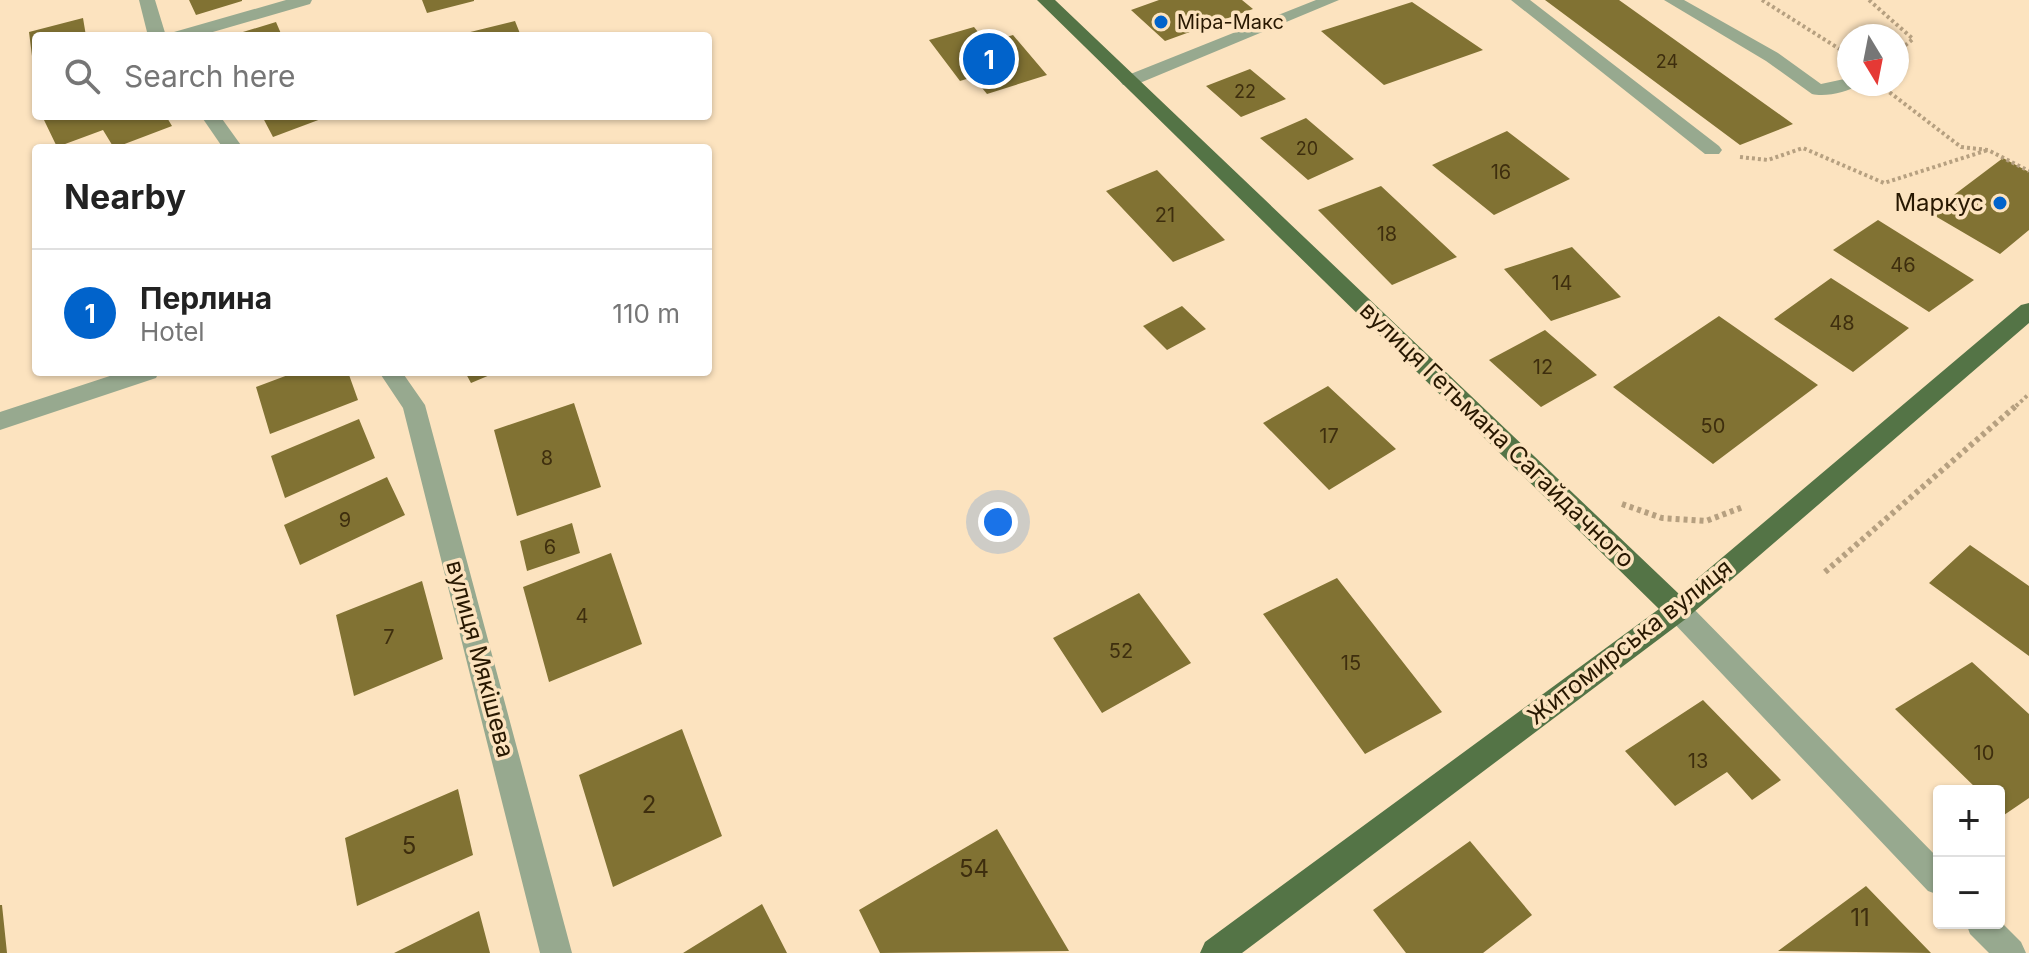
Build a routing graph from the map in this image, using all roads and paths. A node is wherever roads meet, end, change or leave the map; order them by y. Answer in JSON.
{"nodes":[{"id":1,"x":147,"y":0,"type":"edge"},
{"id":2,"x":304,"y":0,"type":"edge"},
{"id":3,"x":1045,"y":0,"type":"edge"},
{"id":4,"x":1331,"y":0,"type":"edge"},
{"id":5,"x":1519,"y":0,"type":"edge"},
{"id":6,"x":1672,"y":0,"type":"edge"},
{"id":7,"x":1762,"y":0,"type":"edge"},
{"id":8,"x":1869,"y":0,"type":"edge"},
{"id":9,"x":1896,"y":24,"type":"edge"},
{"id":10,"x":156,"y":32,"type":"edge"},
{"id":11,"x":194,"y":32,"type":"edge"},
{"id":12,"x":1837,"y":48,"type":"edge"},
{"id":13,"x":1129,"y":81,"type":"junction"},
{"id":14,"x":1837,"y":86,"type":"edge"},
{"id":15,"x":1895,"y":96,"type":"edge"},
{"id":16,"x":213,"y":120,"type":"edge"},
{"id":17,"x":230,"y":144,"type":"edge"},
{"id":18,"x":1712,"y":150,"type":"joint"},
{"id":19,"x":1988,"y":150,"type":"junction"},
{"id":20,"x":2029,"y":171,"type":"edge"},
{"id":21,"x":2029,"y":311,"type":"edge"},
{"id":22,"x":136,"y":376,"type":"edge"},
{"id":23,"x":393,"y":376,"type":"edge"},
{"id":24,"x":2029,"y":394,"type":"edge"},
{"id":25,"x":0,"y":421,"type":"edge"},
{"id":26,"x":1613,"y":501,"type":"dead end"},
{"id":27,"x":1749,"y":505,"type":"dead end"},
{"id":28,"x":1825,"y":572,"type":"dead end"},
{"id":29,"x":1678,"y":610,"type":"junction"},
{"id":30,"x":1933,"y":874,"type":"edge"},
{"id":31,"x":1987,"y":929,"type":"edge"},
{"id":32,"x":556,"y":953,"type":"edge"},
{"id":33,"x":1216,"y":953,"type":"edge"},
{"id":34,"x":2010,"y":953,"type":"edge"}],
"edges":[{"from":1,"to":10,"type":"street"},
{"from":2,"to":11,"type":"street"},
{"from":3,"to":13,"type":"main road","name":"вулиця Гетьмана Сагайдачного"},
{"from":4,"to":13,"type":"street"},
{"from":5,"to":18,"type":"street"},
{"from":6,"to":14,"type":"street"},
{"from":7,"to":12,"type":"path"},
{"from":8,"to":9,"type":"path"},
{"from":13,"to":29,"type":"main road","name":"вулиця Гетьмана Сагайдачного"},
{"from":15,"to":19,"type":"path"},
{"from":16,"to":17,"type":"street"},
{"from":18,"to":19,"type":"path"},
{"from":19,"to":20,"type":"path"},
{"from":21,"to":29,"type":"main road","name":"Житомирська вулиця"},
{"from":22,"to":25,"type":"street"},
{"from":23,"to":32,"type":"street","name":"вулиця Мякішева"},
{"from":24,"to":28,"type":"path"},
{"from":26,"to":27,"type":"path"},
{"from":29,"to":30,"type":"street","name":"вулиця Гетьмана Сагайдачного"},
{"from":29,"to":33,"type":"main road","name":"Житомирська вулиця"},
{"from":31,"to":34,"type":"street"}]}
